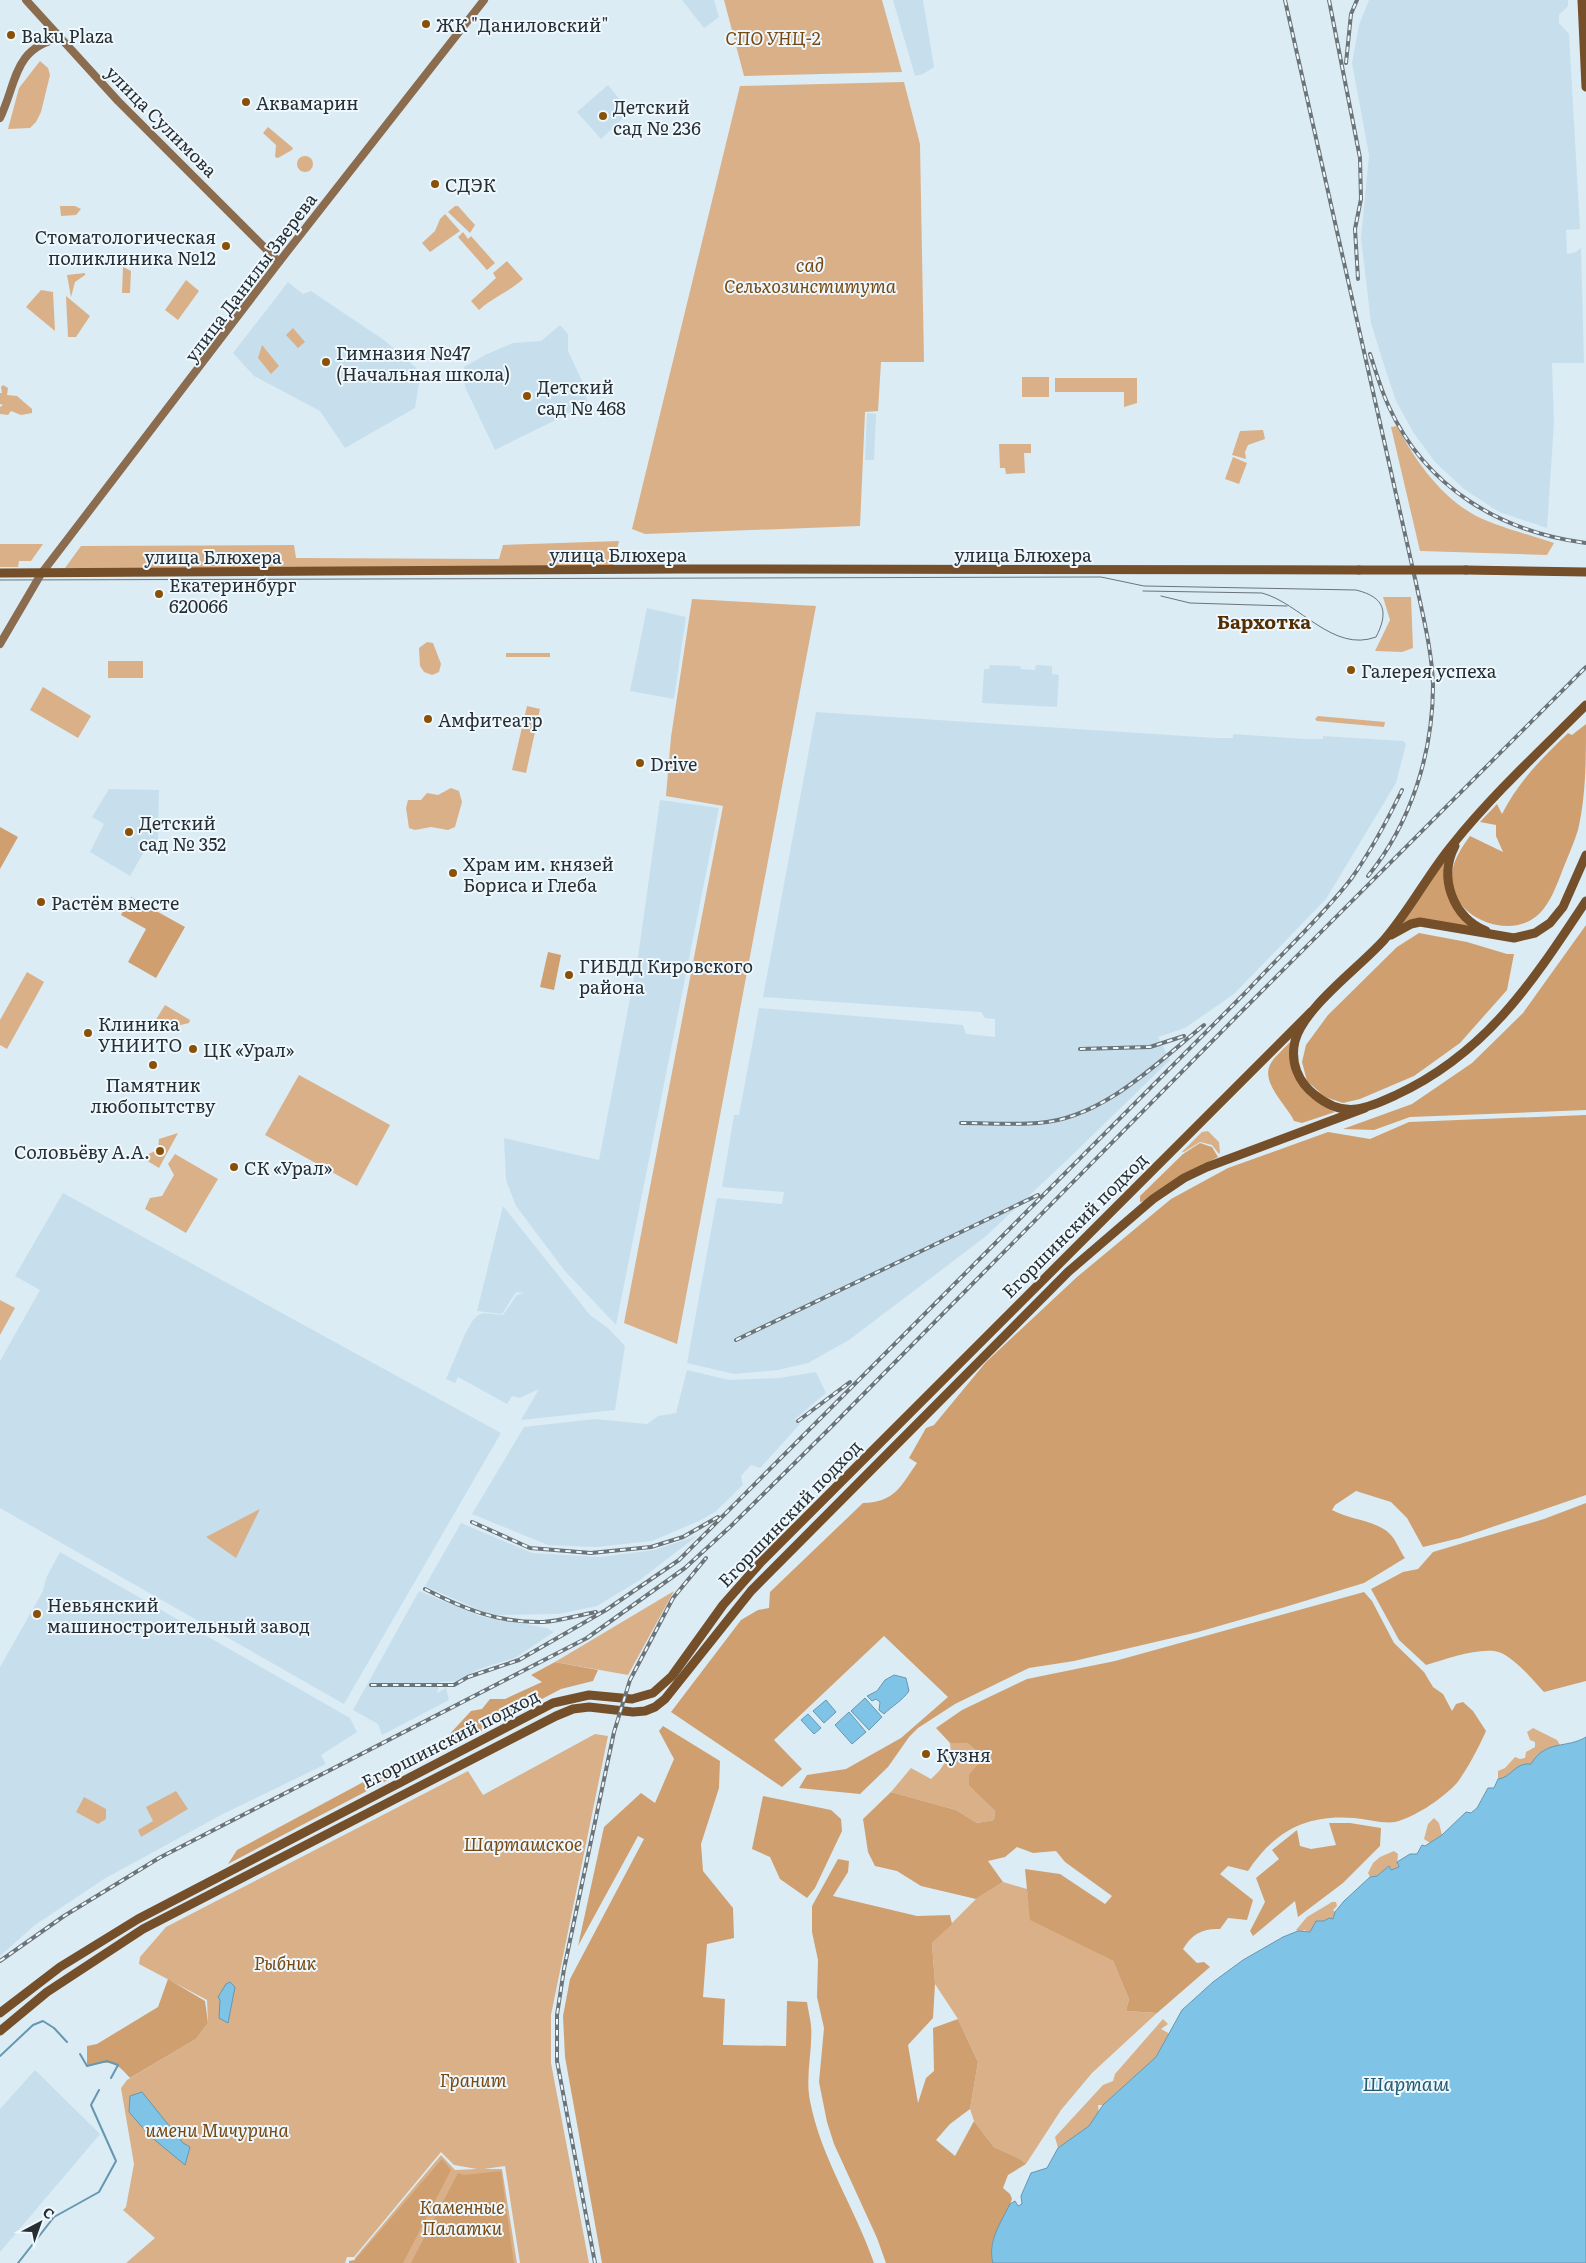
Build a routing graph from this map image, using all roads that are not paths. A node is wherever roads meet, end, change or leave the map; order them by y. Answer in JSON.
{"nodes":[{"id":1,"x":26,"y":0,"type":"edge"},
{"id":2,"x":484,"y":0,"type":"edge"},
{"id":3,"x":1582,"y":0,"type":"edge"},
{"id":4,"x":60,"y":38,"type":"junction"},
{"id":5,"x":1586,"y":87,"type":"edge"},
{"id":6,"x":0,"y":118,"type":"edge"},
{"id":7,"x":279,"y":262,"type":"junction"},
{"id":8,"x":1586,"y":572,"type":"edge"},
{"id":9,"x":0,"y":573,"type":"edge"},
{"id":10,"x":41,"y":574,"type":"junction"},
{"id":11,"x":0,"y":644,"type":"edge"},
{"id":12,"x":1586,"y":705,"type":"edge"},
{"id":13,"x":1466,"y":829,"type":"junction"},
{"id":14,"x":1586,"y":855,"type":"edge"},
{"id":15,"x":1586,"y":893,"type":"edge"},
{"id":16,"x":1586,"y":901,"type":"edge"},
{"id":17,"x":1574,"y":920,"type":"junction"},
{"id":18,"x":1506,"y":936,"type":"junction"},
{"id":19,"x":1383,"y":941,"type":"junction"},
{"id":20,"x":1311,"y":1012,"type":"junction"},
{"id":21,"x":1365,"y":1108,"type":"junction"},
{"id":22,"x":202,"y":1884,"type":"junction"},
{"id":23,"x":208,"y":1896,"type":"junction"},
{"id":24,"x":0,"y":2013,"type":"edge"},
{"id":25,"x":0,"y":2031,"type":"edge"}],
"edges":[{"from":1,"to":4,"type":"main road","name":"улица Сулимова"},
{"from":2,"to":7,"type":"main road","name":"улица Данилы Зверева"},
{"from":3,"to":5,"type":"main road"},
{"from":4,"to":6,"type":"main road"},
{"from":4,"to":7,"type":"main road","name":"улица Сулимова"},
{"from":7,"to":10,"type":"main road","name":"улица Данилы Зверева"},
{"from":8,"to":10,"type":"main road","name":"улица Блюхера","bridge":true},
{"from":9,"to":10,"type":"main road","name":"улица Блюхера"},
{"from":10,"to":11,"type":"main road","name":"улица Данилы Зверева"},
{"from":12,"to":13,"type":"main road"},
{"from":13,"to":18,"type":"main road"},
{"from":13,"to":19,"type":"main road"},
{"from":14,"to":18,"type":"main road"},
{"from":15,"to":17,"type":"main road"},
{"from":16,"to":17,"type":"main road"},
{"from":17,"to":21,"type":"main road","name":"Егоршинский подход"},
{"from":18,"to":19,"type":"main road"},
{"from":19,"to":20,"type":"main road"},
{"from":20,"to":21,"type":"main road"},
{"from":20,"to":22,"type":"main road","name":"Егоршинский подход"},
{"from":21,"to":23,"type":"main road","name":"Егоршинский подход"},
{"from":22,"to":23,"type":"main road"},
{"from":22,"to":24,"type":"main road","name":"Егоршинский подход"},
{"from":23,"to":25,"type":"main road","name":"Егоршинский подход"}]}
